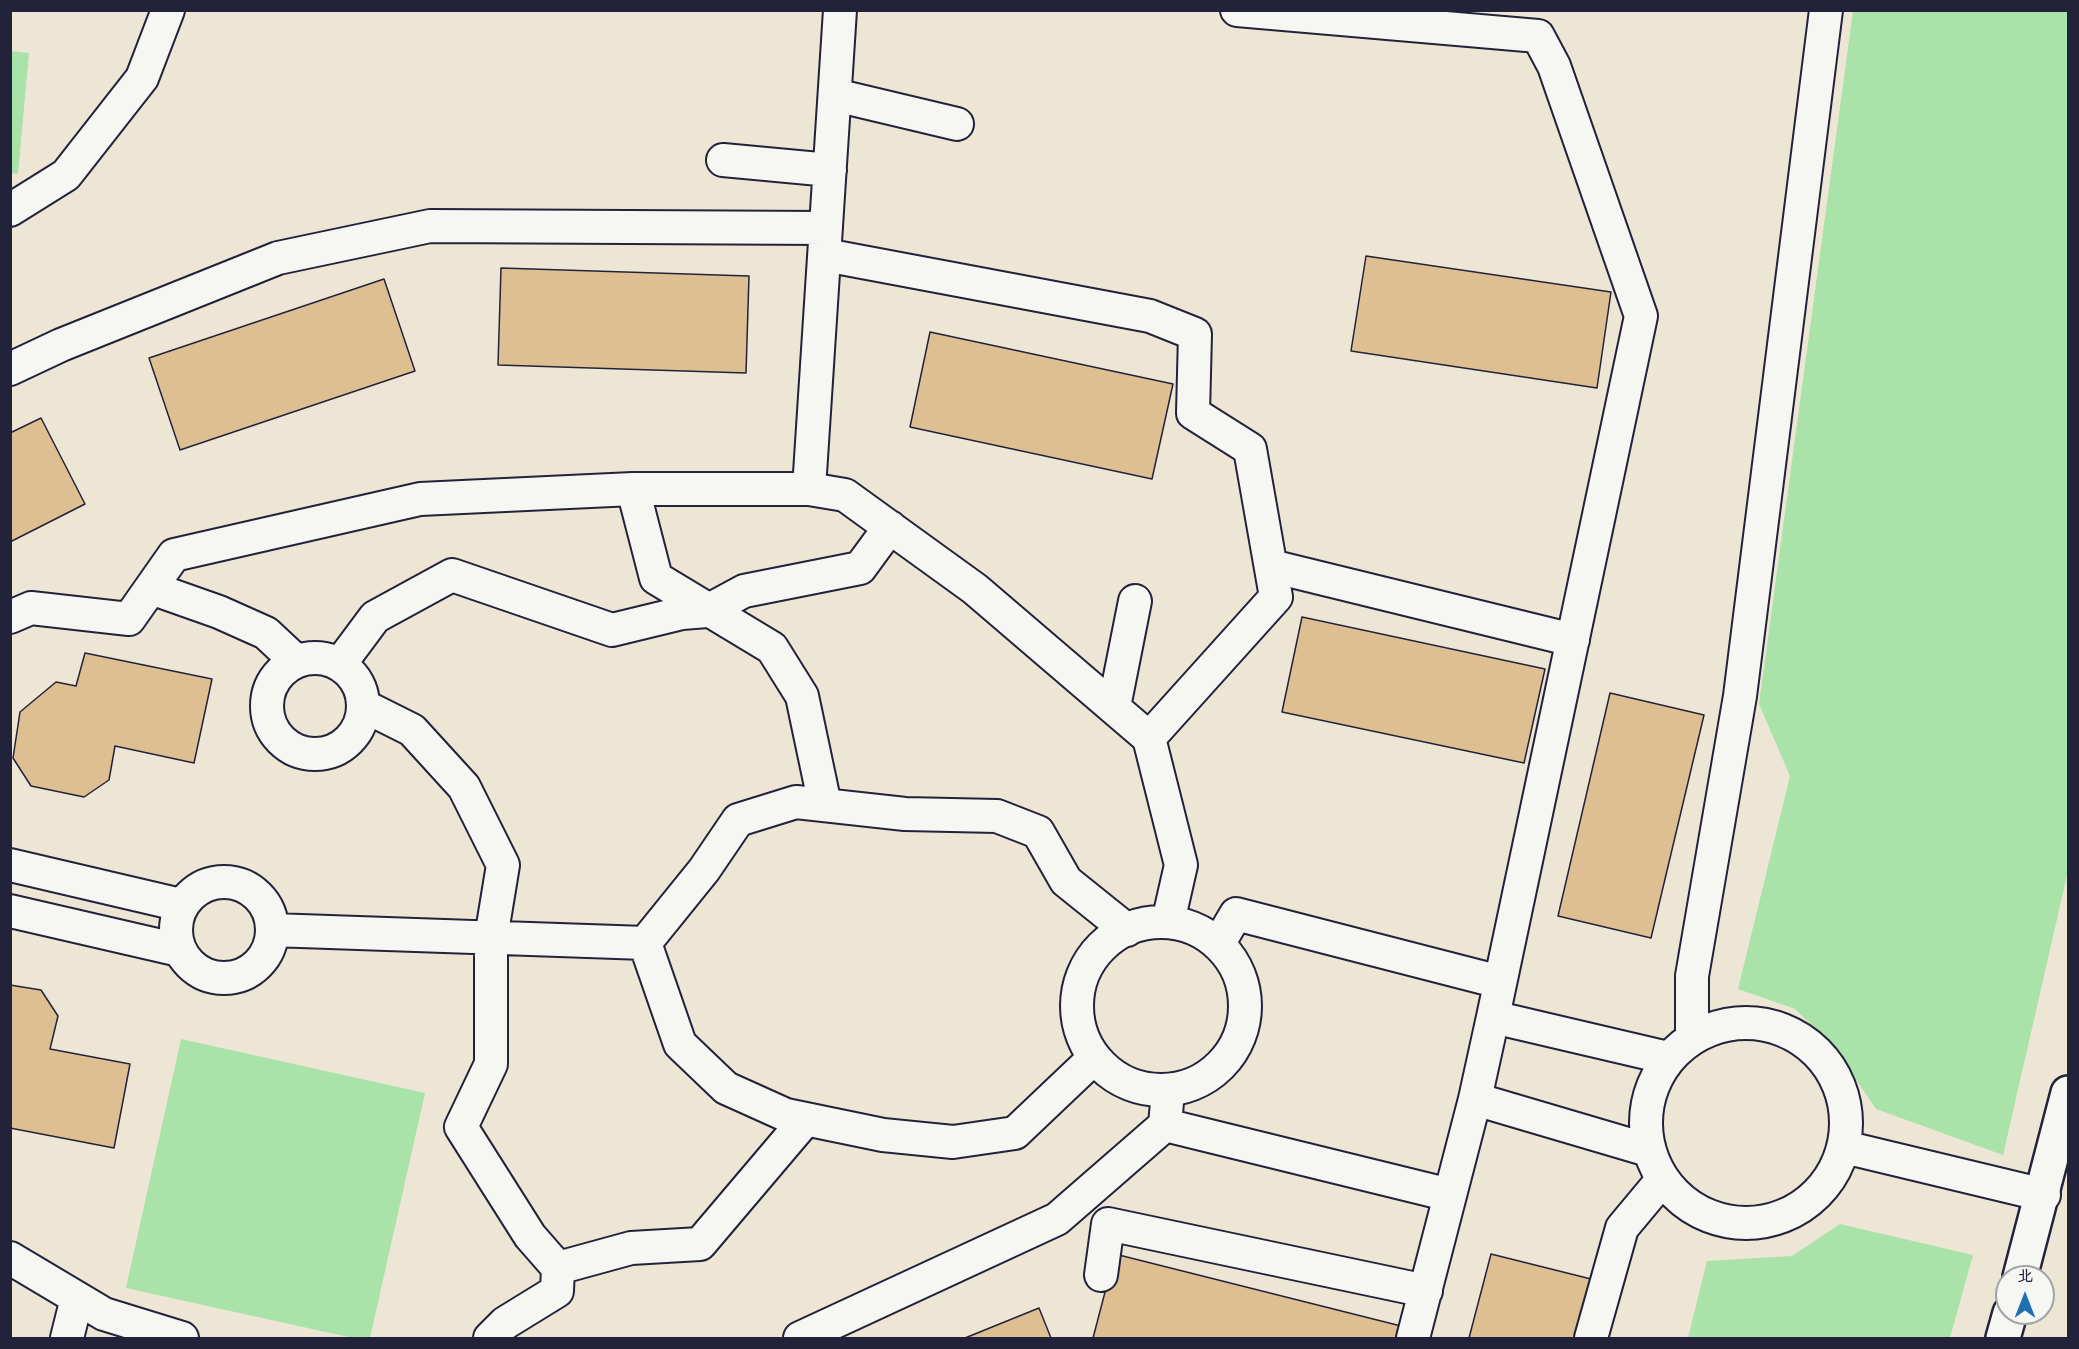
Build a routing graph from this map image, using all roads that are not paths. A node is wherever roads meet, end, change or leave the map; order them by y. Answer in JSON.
{"nodes":[{"id":1,"x":168,"y":10,"type":"edge"},
{"id":2,"x":840,"y":10,"type":"edge"},
{"id":3,"x":1237,"y":10,"type":"edge"},
{"id":4,"x":1826,"y":10,"type":"edge"},
{"id":5,"x":835,"y":95,"type":"junction"},
{"id":6,"x":957,"y":124,"type":"dead end"},
{"id":7,"x":723,"y":160,"type":"dead end"},
{"id":8,"x":830,"y":170,"type":"junction"},
{"id":9,"x":10,"y":210,"type":"edge"},
{"id":10,"x":825,"y":242,"type":"junction"},
{"id":11,"x":10,"y":369,"type":"edge"},
{"id":12,"x":633,"y":489,"type":"junction"},
{"id":13,"x":809,"y":489,"type":"junction"},
{"id":14,"x":890,"y":528,"type":"junction"},
{"id":15,"x":1271,"y":566,"type":"junction"},
{"id":16,"x":151,"y":588,"type":"junction"},
{"id":17,"x":1135,"y":601,"type":"dead end"},
{"id":18,"x":707,"y":611,"type":"junction"},
{"id":19,"x":10,"y":617,"type":"edge"},
{"id":20,"x":1573,"y":640,"type":"junction"},
{"id":21,"x":296,"y":661,"type":"junction"},
{"id":22,"x":340,"y":664,"type":"junction"},
{"id":23,"x":364,"y":706,"type":"junction"},
{"id":24,"x":1114,"y":707,"type":"junction"},
{"id":25,"x":1149,"y":738,"type":"junction"},
{"id":26,"x":825,"y":805,"type":"junction"},
{"id":27,"x":10,"y":865,"type":"edge"},
{"id":28,"x":182,"y":905,"type":"junction"},
{"id":29,"x":10,"y":910,"type":"edge"},
{"id":30,"x":1168,"y":922,"type":"junction"},
{"id":31,"x":272,"y":930,"type":"junction"},
{"id":32,"x":1127,"y":930,"type":"junction"},
{"id":33,"x":491,"y":938,"type":"junction"},
{"id":34,"x":645,"y":943,"type":"junction"},
{"id":35,"x":1219,"y":944,"type":"junction"},
{"id":36,"x":179,"y":950,"type":"junction"},
{"id":37,"x":1500,"y":982,"type":"junction"},
{"id":38,"x":1493,"y":1017,"type":"junction"},
{"id":39,"x":1692,"y":1037,"type":"junction"},
{"id":40,"x":1094,"y":1058,"type":"junction"},
{"id":41,"x":1668,"y":1058,"type":"junction"},
{"id":42,"x":1168,"y":1091,"type":"junction"},
{"id":43,"x":2068,"y":1093,"type":"edge"},
{"id":44,"x":1475,"y":1099,"type":"junction"},
{"id":45,"x":806,"y":1119,"type":"junction"},
{"id":46,"x":1165,"y":1125,"type":"junction"},
{"id":47,"x":1844,"y":1147,"type":"junction"},
{"id":48,"x":1648,"y":1150,"type":"junction"},
{"id":49,"x":1662,"y":1180,"type":"junction"},
{"id":50,"x":1450,"y":1195,"type":"junction"},
{"id":51,"x":2044,"y":1195,"type":"junction"},
{"id":52,"x":10,"y":1258,"type":"edge"},
{"id":53,"x":2024,"y":1265,"type":"edge"},
{"id":54,"x":558,"y":1268,"type":"junction"},
{"id":55,"x":1101,"y":1275,"type":"dead end"},
{"id":56,"x":1426,"y":1291,"type":"junction"},
{"id":57,"x":77,"y":1298,"type":"junction"},
{"id":58,"x":171,"y":1337,"type":"edge"},
{"id":59,"x":67,"y":1338,"type":"edge"},
{"id":60,"x":490,"y":1338,"type":"edge"},
{"id":61,"x":800,"y":1338,"type":"edge"},
{"id":62,"x":1413,"y":1338,"type":"edge"},
{"id":63,"x":1591,"y":1338,"type":"edge"}],
"edges":[{"from":1,"to":9,"type":"street"},
{"from":2,"to":5,"type":"street"},
{"from":3,"to":20,"type":"street"},
{"from":4,"to":39,"type":"street"},
{"from":5,"to":6,"type":"street"},
{"from":5,"to":8,"type":"street"},
{"from":7,"to":8,"type":"street"},
{"from":8,"to":10,"type":"street"},
{"from":10,"to":11,"type":"street"},
{"from":10,"to":13,"type":"street"},
{"from":10,"to":15,"type":"street"},
{"from":12,"to":13,"type":"street"},
{"from":12,"to":16,"type":"street"},
{"from":12,"to":18,"type":"street"},
{"from":13,"to":14,"type":"street"},
{"from":14,"to":18,"type":"street"},
{"from":14,"to":24,"type":"street"},
{"from":15,"to":20,"type":"street"},
{"from":15,"to":25,"type":"street"},
{"from":16,"to":19,"type":"street"},
{"from":16,"to":21,"type":"street"},
{"from":17,"to":24,"type":"street"},
{"from":18,"to":22,"type":"street"},
{"from":18,"to":26,"type":"street"},
{"from":20,"to":37,"type":"street"},
{"from":21,"to":22,"type":"street"},
{"from":21,"to":23,"type":"street"},
{"from":22,"to":23,"type":"street"},
{"from":23,"to":33,"type":"street"},
{"from":24,"to":25,"type":"street"},
{"from":25,"to":30,"type":"street"},
{"from":26,"to":32,"type":"street"},
{"from":26,"to":34,"type":"street"},
{"from":27,"to":28,"type":"street"},
{"from":28,"to":31,"type":"street"},
{"from":28,"to":36,"type":"street"},
{"from":29,"to":36,"type":"street"},
{"from":30,"to":32,"type":"street"},
{"from":30,"to":35,"type":"street"},
{"from":31,"to":33,"type":"street"},
{"from":31,"to":36,"type":"street"},
{"from":32,"to":40,"type":"street"},
{"from":33,"to":34,"type":"street"},
{"from":33,"to":54,"type":"street"},
{"from":34,"to":45,"type":"street"},
{"from":35,"to":37,"type":"street"},
{"from":35,"to":42,"type":"street"},
{"from":37,"to":38,"type":"street"},
{"from":38,"to":41,"type":"street"},
{"from":38,"to":44,"type":"street"},
{"from":39,"to":41,"type":"street"},
{"from":39,"to":47,"type":"street"},
{"from":40,"to":42,"type":"street"},
{"from":40,"to":45,"type":"street"},
{"from":41,"to":48,"type":"street"},
{"from":42,"to":46,"type":"street"},
{"from":43,"to":51,"type":"highway"},
{"from":44,"to":48,"type":"street"},
{"from":44,"to":50,"type":"street"},
{"from":45,"to":54,"type":"street"},
{"from":46,"to":50,"type":"street"},
{"from":46,"to":61,"type":"street"},
{"from":47,"to":49,"type":"street"},
{"from":47,"to":51,"type":"street"},
{"from":48,"to":49,"type":"street"},
{"from":49,"to":63,"type":"street"},
{"from":50,"to":56,"type":"street"},
{"from":51,"to":53,"type":"highway"},
{"from":52,"to":57,"type":"street"},
{"from":54,"to":60,"type":"street"},
{"from":55,"to":56,"type":"street"},
{"from":56,"to":62,"type":"street"},
{"from":57,"to":58,"type":"street"},
{"from":57,"to":59,"type":"street"}]}
